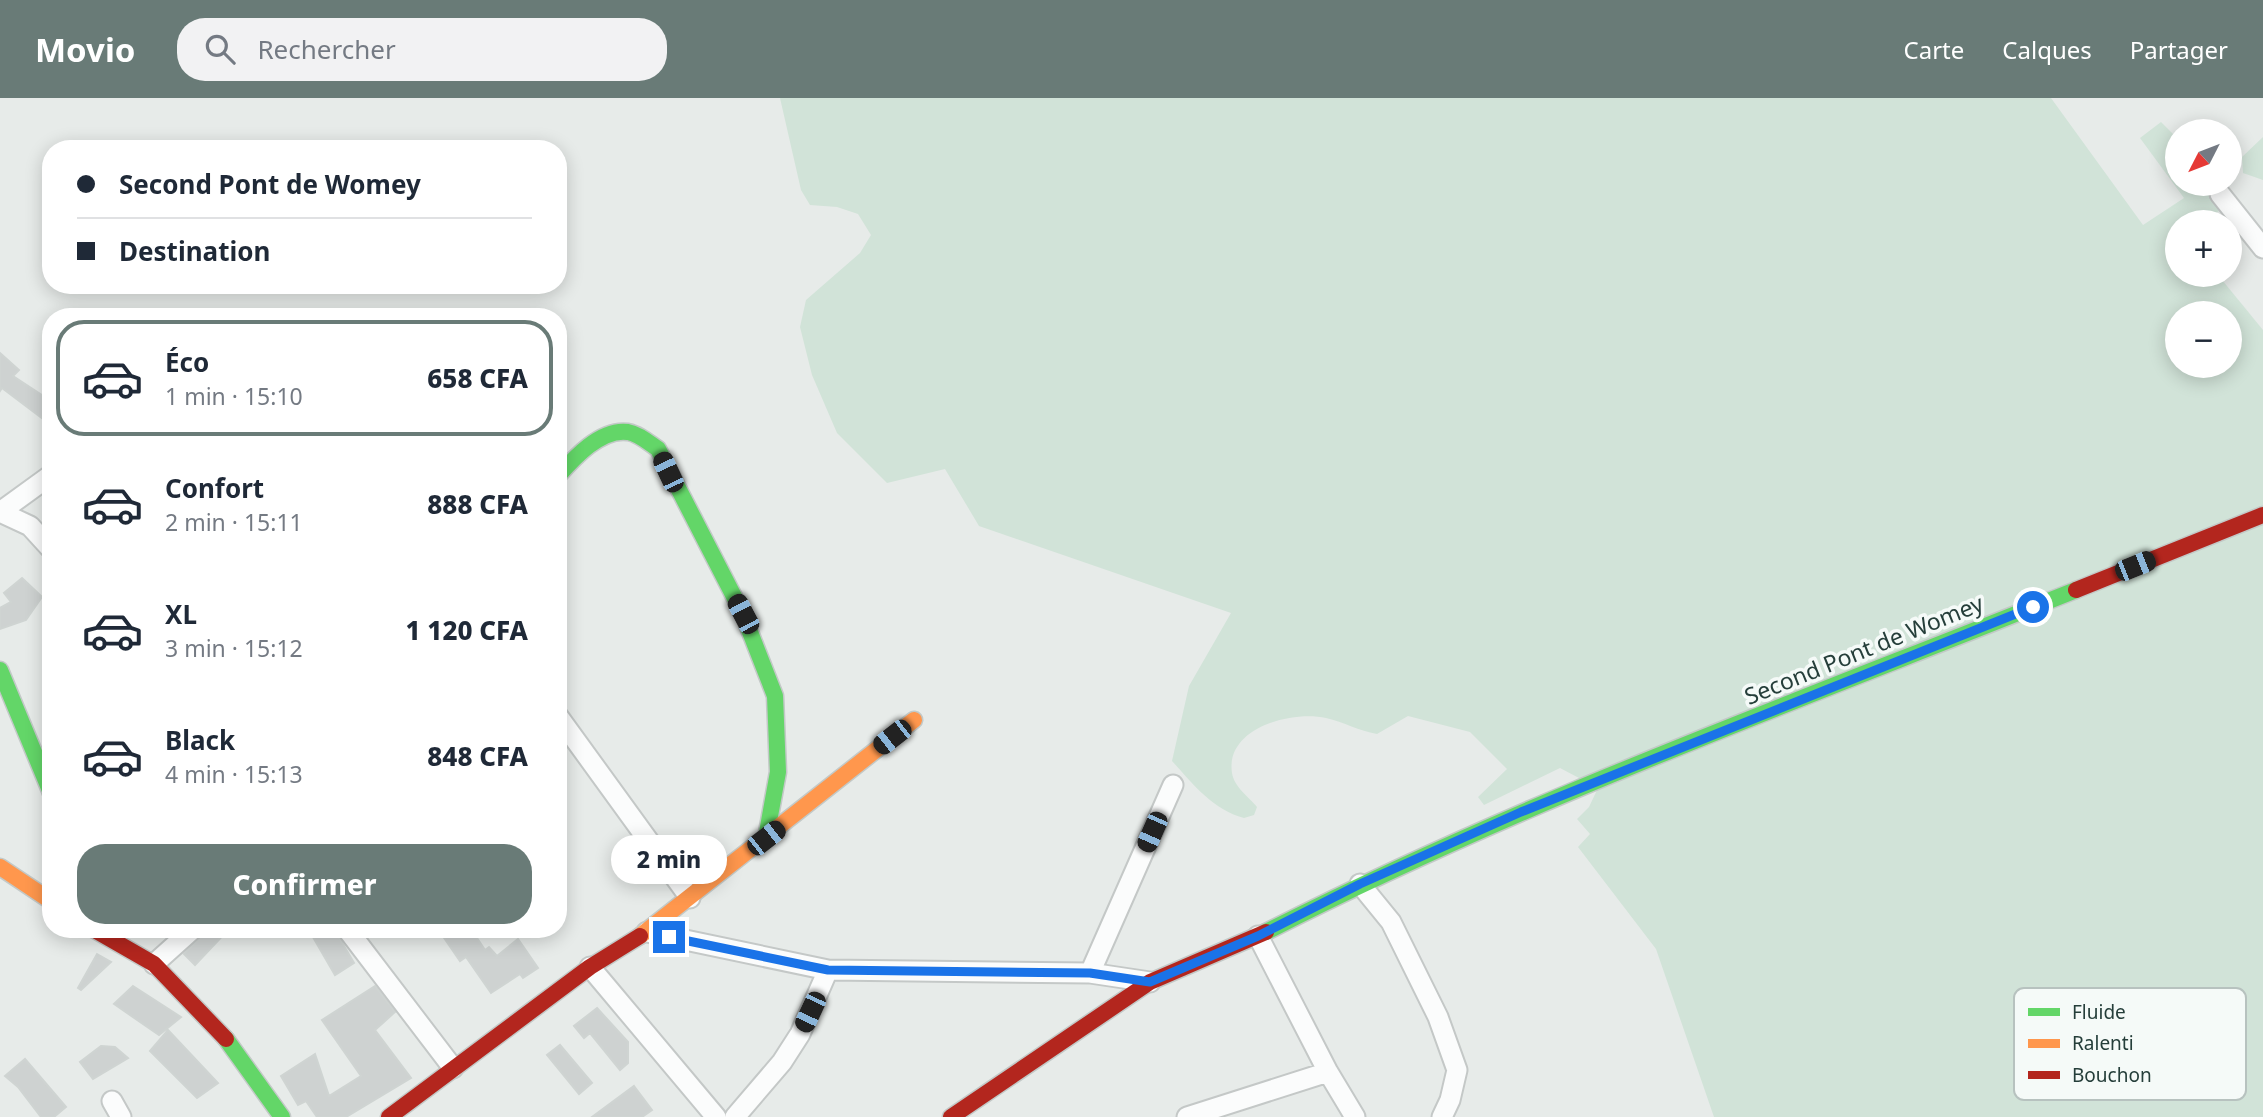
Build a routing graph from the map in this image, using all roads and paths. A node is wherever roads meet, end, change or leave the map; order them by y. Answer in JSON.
{"nodes":[{"id":1,"x":2222,"y":196,"type":"edge"},
{"id":2,"x":2263,"y":248,"type":"edge"},
{"id":3,"x":567,"y":465,"type":"edge"},
{"id":4,"x":42,"y":482,"type":"edge"},
{"id":5,"x":0,"y":512,"type":"edge"},
{"id":6,"x":2263,"y":515,"type":"edge"},
{"id":7,"x":42,"y":539,"type":"edge"},
{"id":8,"x":0,"y":670,"type":"edge"},
{"id":9,"x":914,"y":720,"type":"dead end"},
{"id":10,"x":567,"y":728,"type":"edge"},
{"id":11,"x":42,"y":771,"type":"edge"},
{"id":12,"x":1173,"y":785,"type":"dead end"},
{"id":13,"x":766,"y":838,"type":"junction"},
{"id":14,"x":0,"y":867,"type":"edge"},
{"id":15,"x":1360,"y":884,"type":"junction"},
{"id":16,"x":42,"y":895,"type":"edge"},
{"id":17,"x":690,"y":898,"type":"junction"},
{"id":18,"x":647,"y":932,"type":"junction"},
{"id":19,"x":1258,"y":936,"type":"junction"},
{"id":20,"x":112,"y":938,"type":"edge"},
{"id":21,"x":183,"y":938,"type":"edge"},
{"id":22,"x":354,"y":938,"type":"edge"},
{"id":23,"x":153,"y":964,"type":"junction"},
{"id":24,"x":590,"y":967,"type":"junction"},
{"id":25,"x":828,"y":970,"type":"junction"},
{"id":26,"x":1090,"y":973,"type":"junction"},
{"id":27,"x":1150,"y":982,"type":"junction"},
{"id":28,"x":453,"y":1068,"type":"junction"},
{"id":29,"x":1328,"y":1072,"type":"junction"},
{"id":30,"x":713,"y":1115,"type":"edge"},
{"id":31,"x":282,"y":1117,"type":"edge"},
{"id":32,"x":388,"y":1117,"type":"edge"},
{"id":33,"x":735,"y":1117,"type":"edge"},
{"id":34,"x":951,"y":1117,"type":"edge"},
{"id":35,"x":1187,"y":1117,"type":"edge"},
{"id":36,"x":1355,"y":1117,"type":"edge"},
{"id":37,"x":1442,"y":1117,"type":"edge"}],
"edges":[{"from":1,"to":2,"type":"street"},
{"from":3,"to":13,"type":"main road"},
{"from":4,"to":5,"type":"street"},
{"from":5,"to":7,"type":"street"},
{"from":6,"to":15,"type":"main road","name":"Second Pont de Womey"},
{"from":8,"to":11,"type":"main road"},
{"from":9,"to":13,"type":"main road"},
{"from":10,"to":17,"type":"street"},
{"from":12,"to":26,"type":"street"},
{"from":13,"to":17,"type":"main road"},
{"from":14,"to":16,"type":"main road"},
{"from":15,"to":19,"type":"main road","name":"Second Pont de Womey"},
{"from":15,"to":37,"type":"street"},
{"from":17,"to":18,"type":"main road"},
{"from":18,"to":24,"type":"main road"},
{"from":18,"to":25,"type":"street"},
{"from":19,"to":27,"type":"main road","name":"Second Pont de Womey"},
{"from":19,"to":29,"type":"street"},
{"from":20,"to":23,"type":"main road"},
{"from":21,"to":23,"type":"street"},
{"from":22,"to":28,"type":"street"},
{"from":23,"to":31,"type":"main road"},
{"from":24,"to":28,"type":"main road"},
{"from":24,"to":30,"type":"street"},
{"from":25,"to":26,"type":"street"},
{"from":25,"to":33,"type":"street"},
{"from":26,"to":27,"type":"street"},
{"from":27,"to":34,"type":"main road","name":"Second Pont de Womey"},
{"from":28,"to":32,"type":"main road"},
{"from":29,"to":35,"type":"street"},
{"from":29,"to":36,"type":"street"}]}
